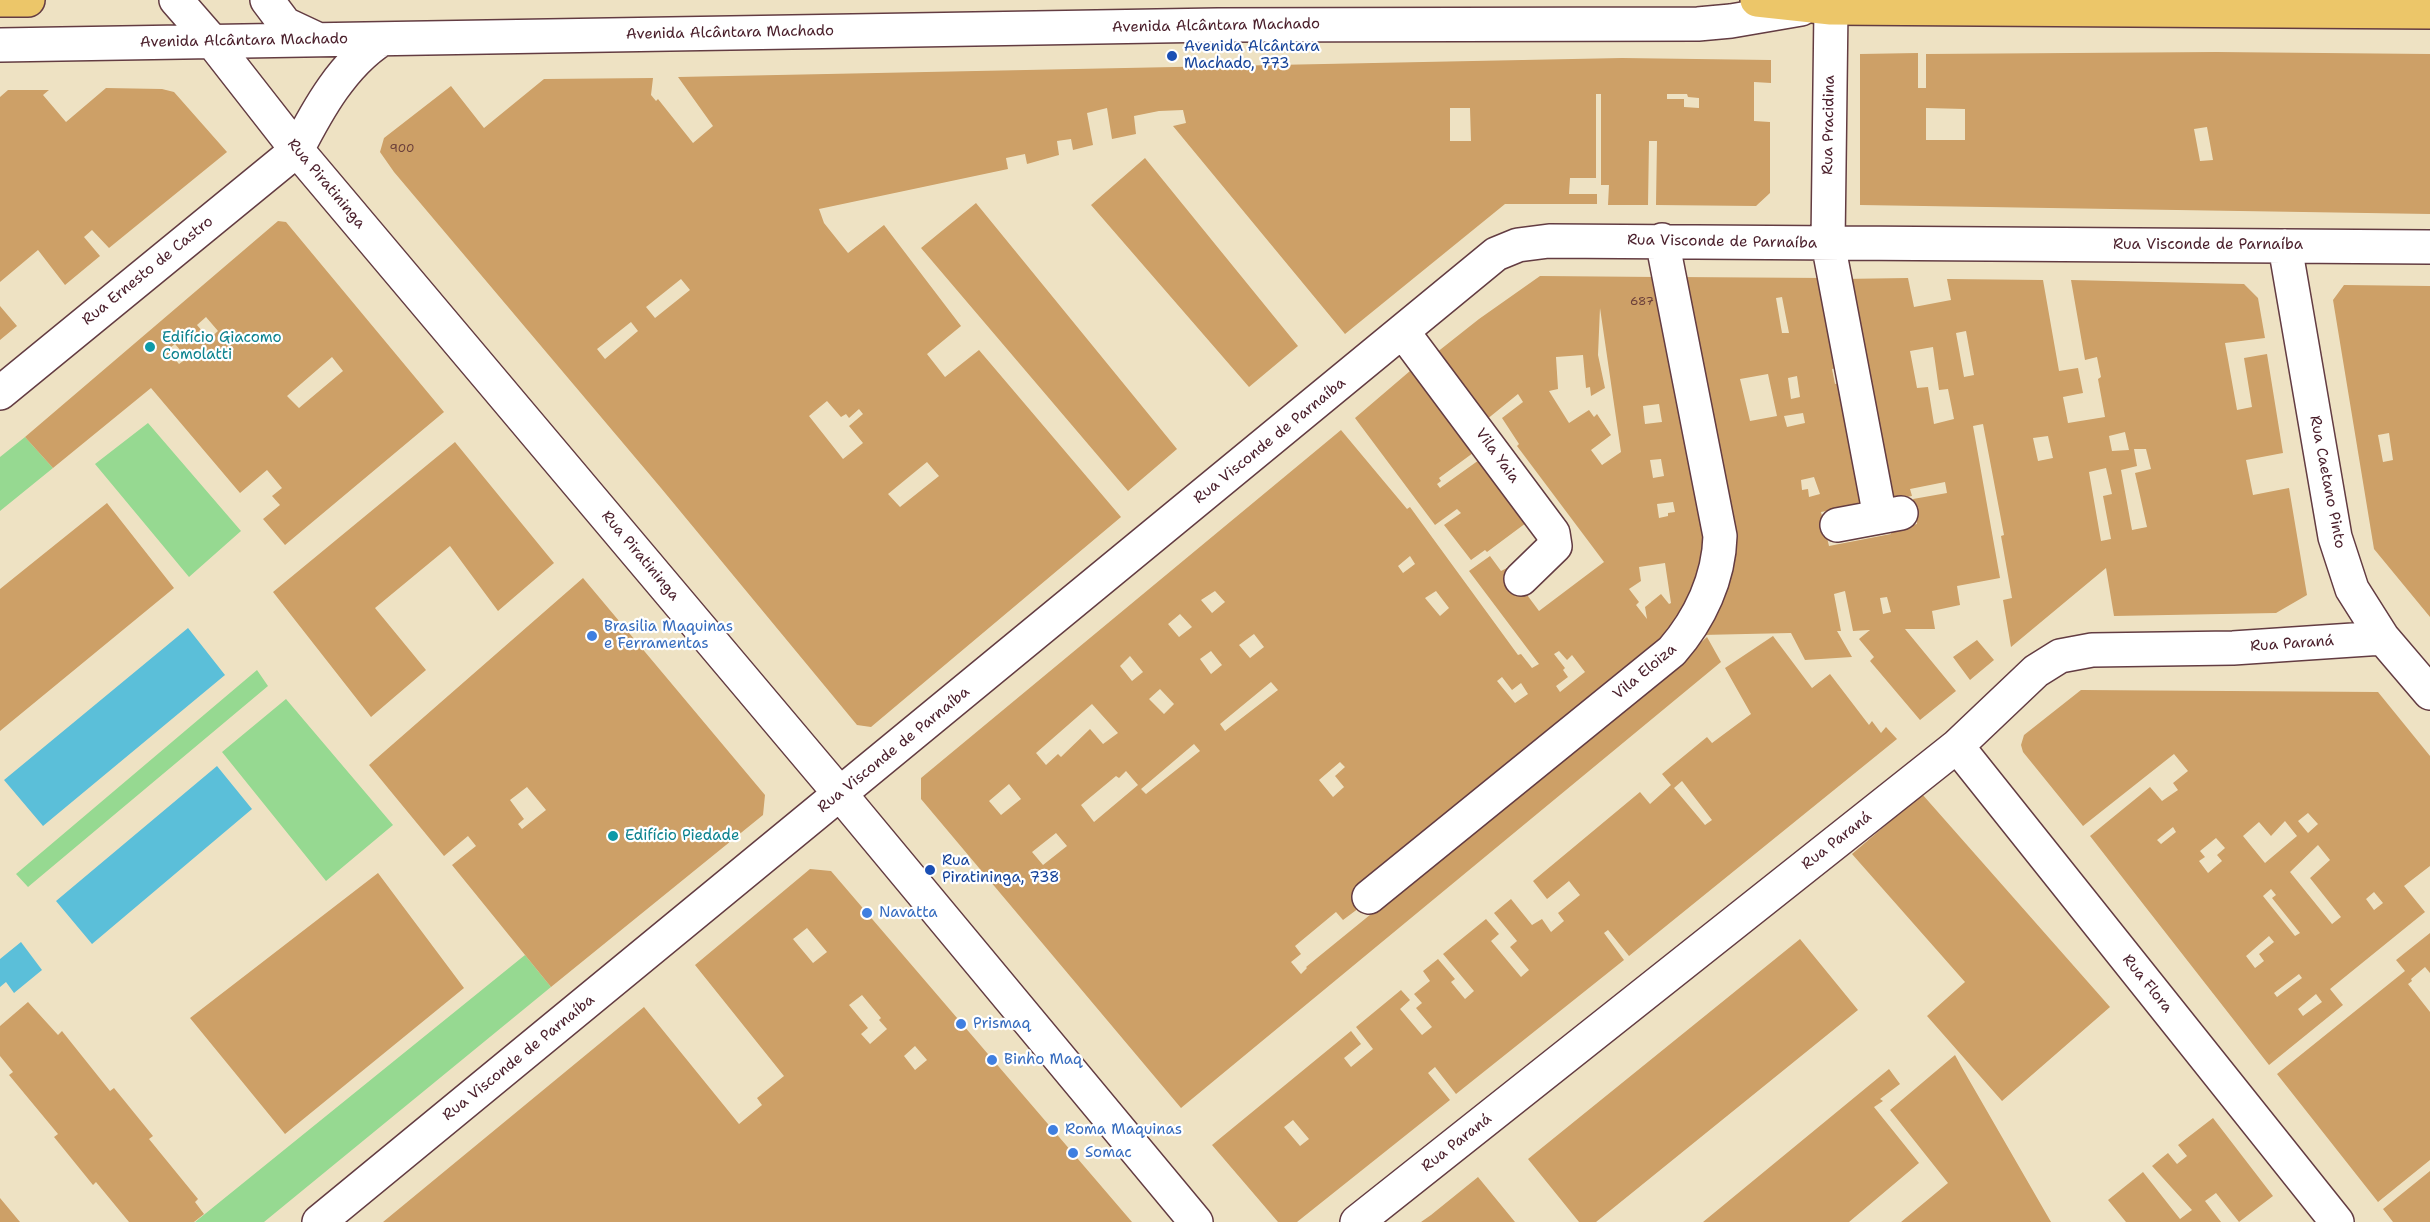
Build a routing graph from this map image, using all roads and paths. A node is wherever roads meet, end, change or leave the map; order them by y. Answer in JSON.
{"nodes":[{"id":1,"x":0,"y":0,"type":"edge"},
{"id":2,"x":28,"y":0,"type":"edge"},
{"id":3,"x":176,"y":0,"type":"edge"},
{"id":4,"x":267,"y":0,"type":"edge"},
{"id":5,"x":1757,"y":0,"type":"edge"},
{"id":6,"x":1822,"y":7,"type":"junction"},
{"id":7,"x":2430,"y":12,"type":"edge"},
{"id":8,"x":382,"y":39,"type":"junction"},
{"id":9,"x":211,"y":40,"type":"junction"},
{"id":10,"x":319,"y":40,"type":"junction"},
{"id":11,"x":0,"y":45,"type":"edge"},
{"id":12,"x":297,"y":150,"type":"junction"},
{"id":13,"x":1662,"y":240,"type":"junction"},
{"id":14,"x":1828,"y":243,"type":"junction"},
{"id":15,"x":2285,"y":246,"type":"junction"},
{"id":16,"x":2430,"y":247,"type":"edge"},
{"id":17,"x":1403,"y":332,"type":"junction"},
{"id":18,"x":0,"y":393,"type":"edge"},
{"id":19,"x":1837,"y":525,"type":"dead end"},
{"id":20,"x":1521,"y":579,"type":"dead end"},
{"id":21,"x":2383,"y":638,"type":"junction"},
{"id":22,"x":2430,"y":693,"type":"edge"},
{"id":23,"x":1957,"y":746,"type":"junction"},
{"id":24,"x":841,"y":795,"type":"junction"},
{"id":25,"x":1370,"y":897,"type":"dead end"},
{"id":26,"x":319,"y":1222,"type":"edge"},
{"id":27,"x":1196,"y":1222,"type":"edge"},
{"id":28,"x":1357,"y":1222,"type":"edge"},
{"id":29,"x":2337,"y":1222,"type":"edge"}],
"edges":[{"from":1,"to":2,"type":"main road"},
{"from":3,"to":9,"type":"street","name":"Rua Piratininga"},
{"from":4,"to":10,"type":"street"},
{"from":5,"to":6,"type":"main road"},
{"from":6,"to":7,"type":"main road","name":"Avenida Alcântara Machado"},
{"from":6,"to":8,"type":"street","name":"Avenida Alcântara Machado"},
{"from":6,"to":14,"type":"street","name":"Rua Pracidina"},
{"from":8,"to":10,"type":"street","name":"Avenida Alcântara Machado"},
{"from":8,"to":12,"type":"street"},
{"from":9,"to":10,"type":"street","name":"Avenida Alcântara Machado"},
{"from":9,"to":11,"type":"street","name":"Avenida Alcântara Machado"},
{"from":9,"to":12,"type":"street","name":"Rua Piratininga"},
{"from":12,"to":18,"type":"street","name":"Rua Ernesto de Castro"},
{"from":12,"to":24,"type":"street","name":"Rua Piratininga"},
{"from":13,"to":14,"type":"street","name":"Rua Visconde de Parnaíba"},
{"from":13,"to":17,"type":"street","name":"Rua Visconde de Parnaíba"},
{"from":13,"to":25,"type":"street","name":"Vila Eloiza"},
{"from":14,"to":15,"type":"street","name":"Rua Visconde de Parnaíba"},
{"from":14,"to":19,"type":"street","name":"Rua Pracidina"},
{"from":15,"to":16,"type":"street","name":"Rua Visconde de Parnaíba"},
{"from":15,"to":21,"type":"street","name":"Rua Caetano Pinto"},
{"from":17,"to":20,"type":"street","name":"Vila Yaia"},
{"from":17,"to":24,"type":"street","name":"Rua Visconde de Parnaíba"},
{"from":21,"to":22,"type":"street","name":"Rua Caetano Pinto"},
{"from":21,"to":23,"type":"street","name":"Rua Paraná"},
{"from":23,"to":28,"type":"street","name":"Rua Paraná"},
{"from":23,"to":29,"type":"street","name":"Rua Flora"},
{"from":24,"to":26,"type":"street","name":"Rua Visconde de Parnaíba"},
{"from":24,"to":27,"type":"street","name":"Rua Piratininga"}]}
